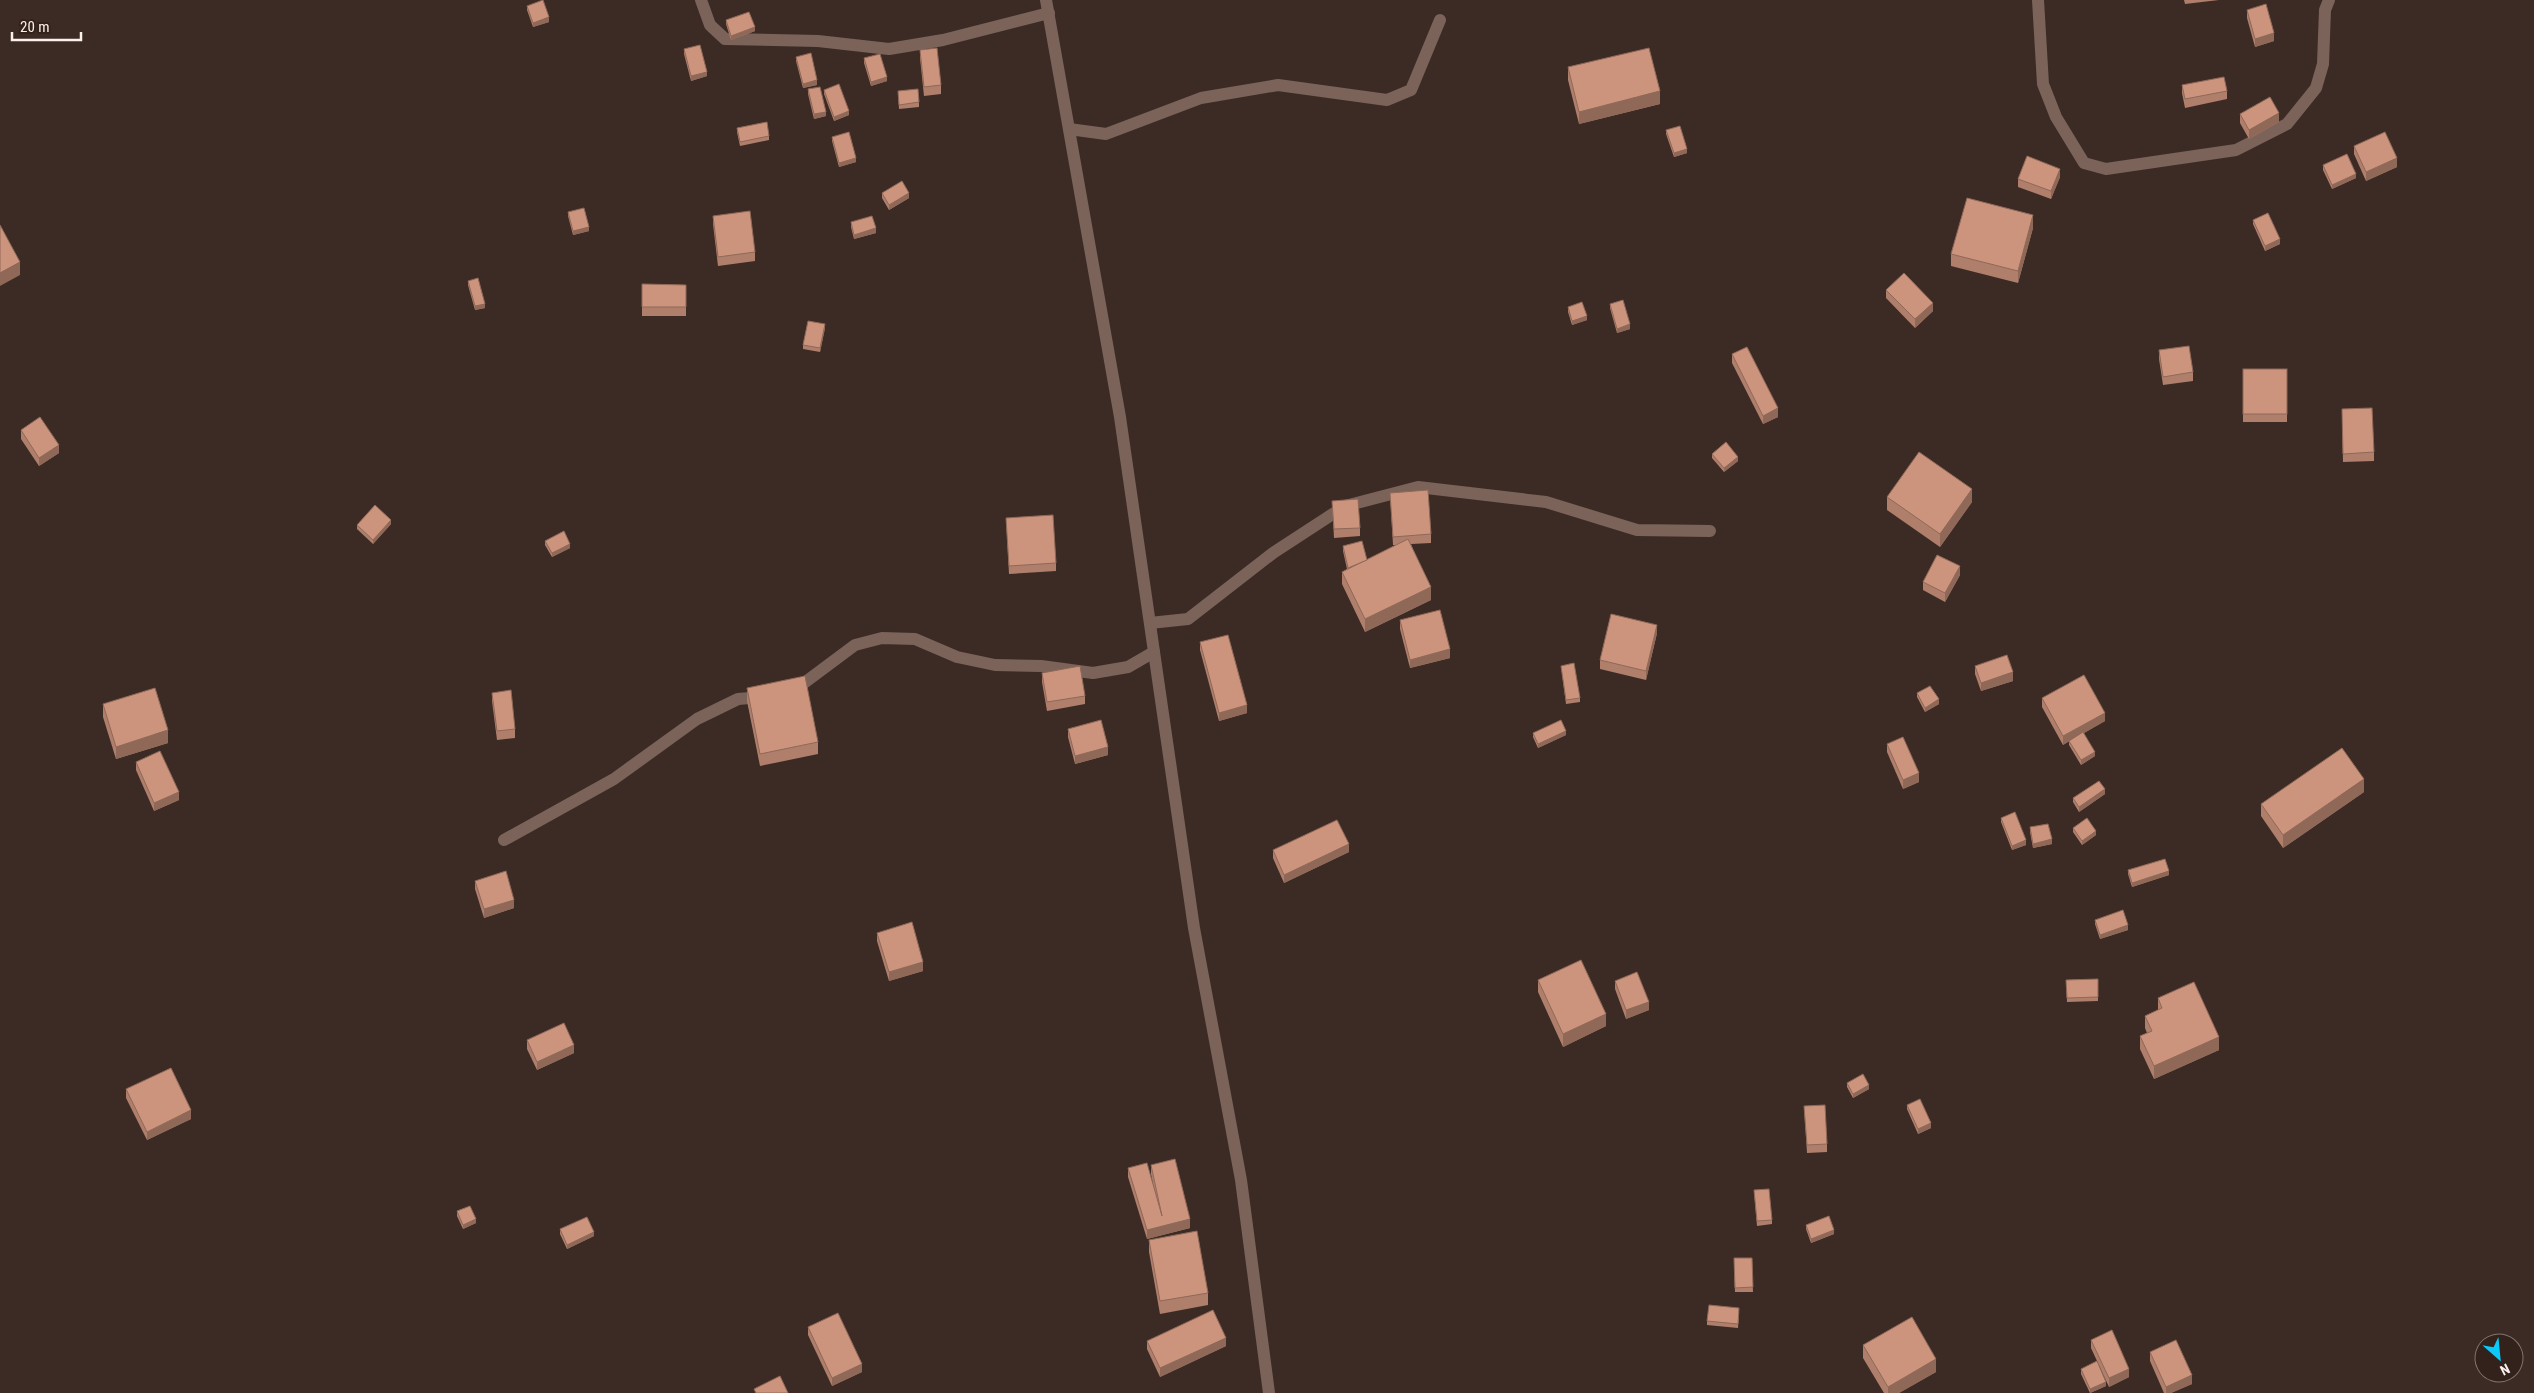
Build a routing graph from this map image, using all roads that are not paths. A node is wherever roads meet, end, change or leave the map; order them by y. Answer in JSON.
{"nodes":[{"id":1,"x":702,"y":0,"type":"edge"},
{"id":2,"x":1046,"y":0,"type":"edge"},
{"id":3,"x":2038,"y":0,"type":"edge"},
{"id":4,"x":2329,"y":0,"type":"edge"},
{"id":5,"x":1049,"y":13,"type":"junction"},
{"id":6,"x":1440,"y":20,"type":"dead end"},
{"id":7,"x":1070,"y":130,"type":"junction"},
{"id":8,"x":1710,"y":531,"type":"dead end"},
{"id":9,"x":1150,"y":623,"type":"junction"},
{"id":10,"x":1154,"y":652,"type":"junction"},
{"id":11,"x":504,"y":840,"type":"dead end"},
{"id":12,"x":1269,"y":1393,"type":"edge"}],
"edges":[{"from":1,"to":5,"type":"street"},
{"from":2,"to":5,"type":"street"},
{"from":3,"to":4,"type":"street"},
{"from":5,"to":7,"type":"street"},
{"from":6,"to":7,"type":"street"},
{"from":7,"to":9,"type":"street"},
{"from":8,"to":9,"type":"street"},
{"from":9,"to":10,"type":"street"},
{"from":10,"to":11,"type":"street"},
{"from":10,"to":12,"type":"street"}]}
